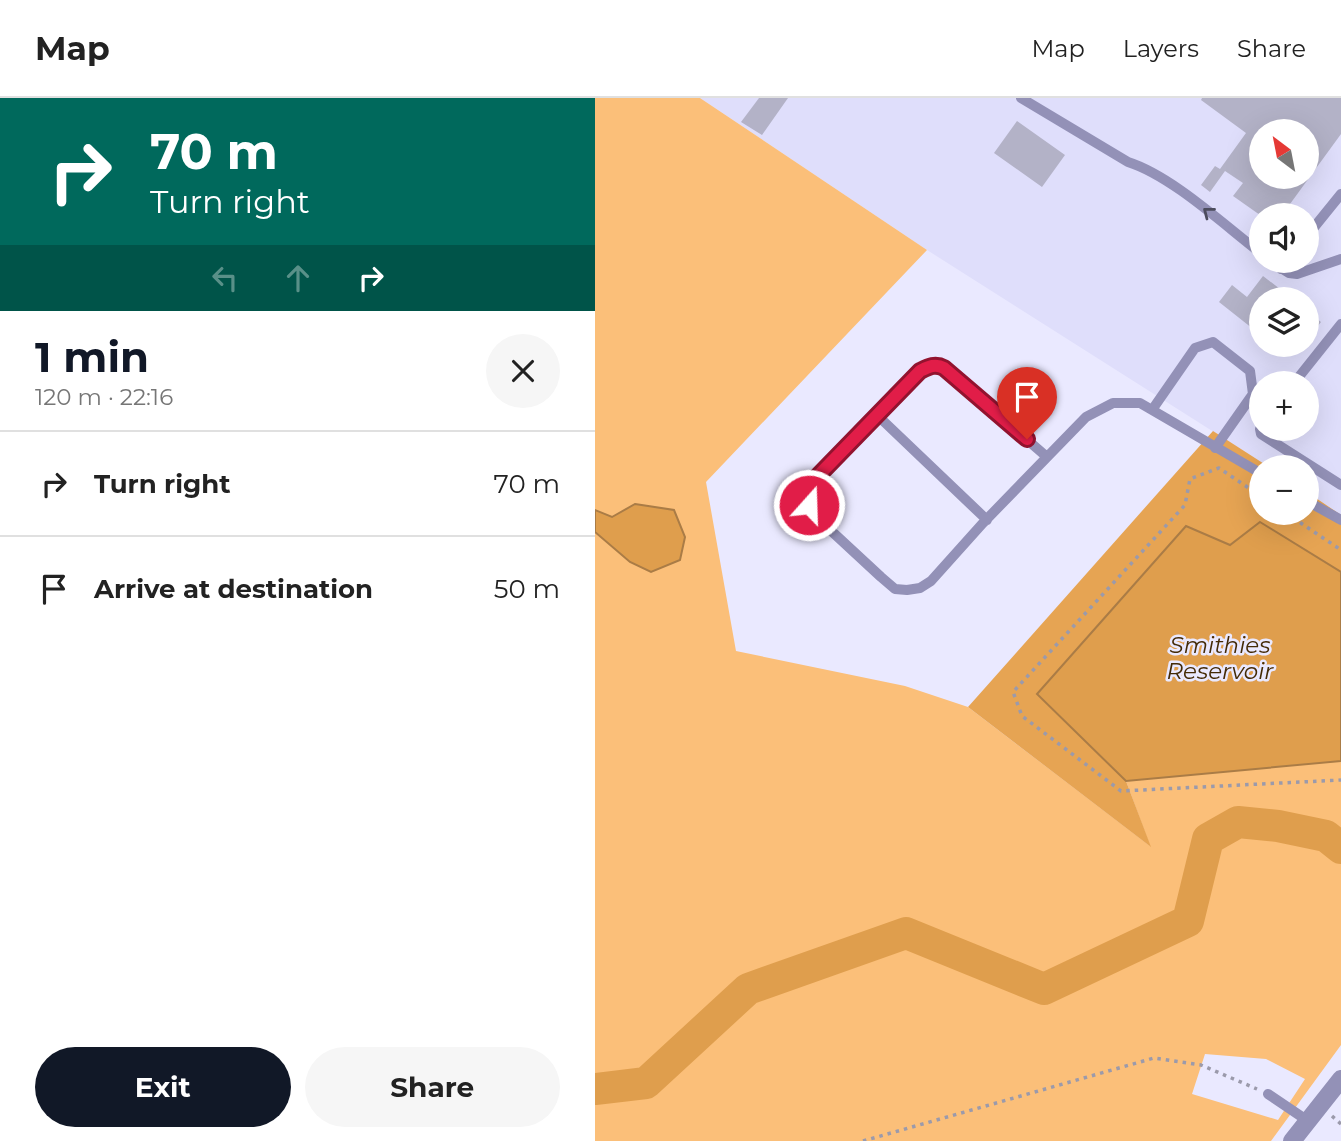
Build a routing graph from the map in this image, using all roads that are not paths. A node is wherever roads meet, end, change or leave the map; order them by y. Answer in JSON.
{"nodes":[{"id":1,"x":1021,"y":98,"type":"edge"},
{"id":2,"x":1341,"y":194,"type":"edge"},
{"id":3,"x":1319,"y":221,"type":"edge"},
{"id":4,"x":1249,"y":244,"type":"edge"},
{"id":5,"x":1341,"y":259,"type":"edge"},
{"id":6,"x":1319,"y":266,"type":"edge"},
{"id":7,"x":1341,"y":324,"type":"edge"},
{"id":8,"x":1304,"y":371,"type":"edge"},
{"id":9,"x":1152,"y":410,"type":"junction"},
{"id":10,"x":877,"y":415,"type":"junction"},
{"id":11,"x":1272,"y":441,"type":"edge"},
{"id":12,"x":1215,"y":448,"type":"junction"},
{"id":13,"x":1047,"y":457,"type":"junction"},
{"id":14,"x":1249,"y":467,"type":"edge"},
{"id":15,"x":1341,"y":485,"type":"edge"},
{"id":16,"x":1319,"y":508,"type":"edge"},
{"id":17,"x":987,"y":520,"type":"junction"},
{"id":18,"x":1341,"y":520,"type":"edge"},
{"id":19,"x":1341,"y":1079,"type":"edge"},
{"id":20,"x":1268,"y":1094,"type":"road end"},
{"id":21,"x":1308,"y":1121,"type":"junction"},
{"id":22,"x":1292,"y":1141,"type":"edge"}],
"edges":[{"from":4,"to":1,"type":"lane","one_way":true},
{"from":2,"to":3,"type":"lane"},
{"from":5,"to":6,"type":"lane"},
{"from":7,"to":8,"type":"lane"},
{"from":9,"to":12,"type":"lane"},
{"from":9,"to":12,"type":"lane"},
{"from":9,"to":13,"type":"lane"},
{"from":10,"to":13,"type":"lane"},
{"from":10,"to":17,"type":"lane"},
{"from":10,"to":17,"type":"lane"},
{"from":11,"to":15,"type":"lane"},
{"from":12,"to":14,"type":"lane"},
{"from":13,"to":17,"type":"lane"},
{"from":16,"to":18,"type":"lane"},
{"from":19,"to":21,"type":"street"},
{"from":20,"to":21,"type":"lane"},
{"from":21,"to":22,"type":"street"}]}
